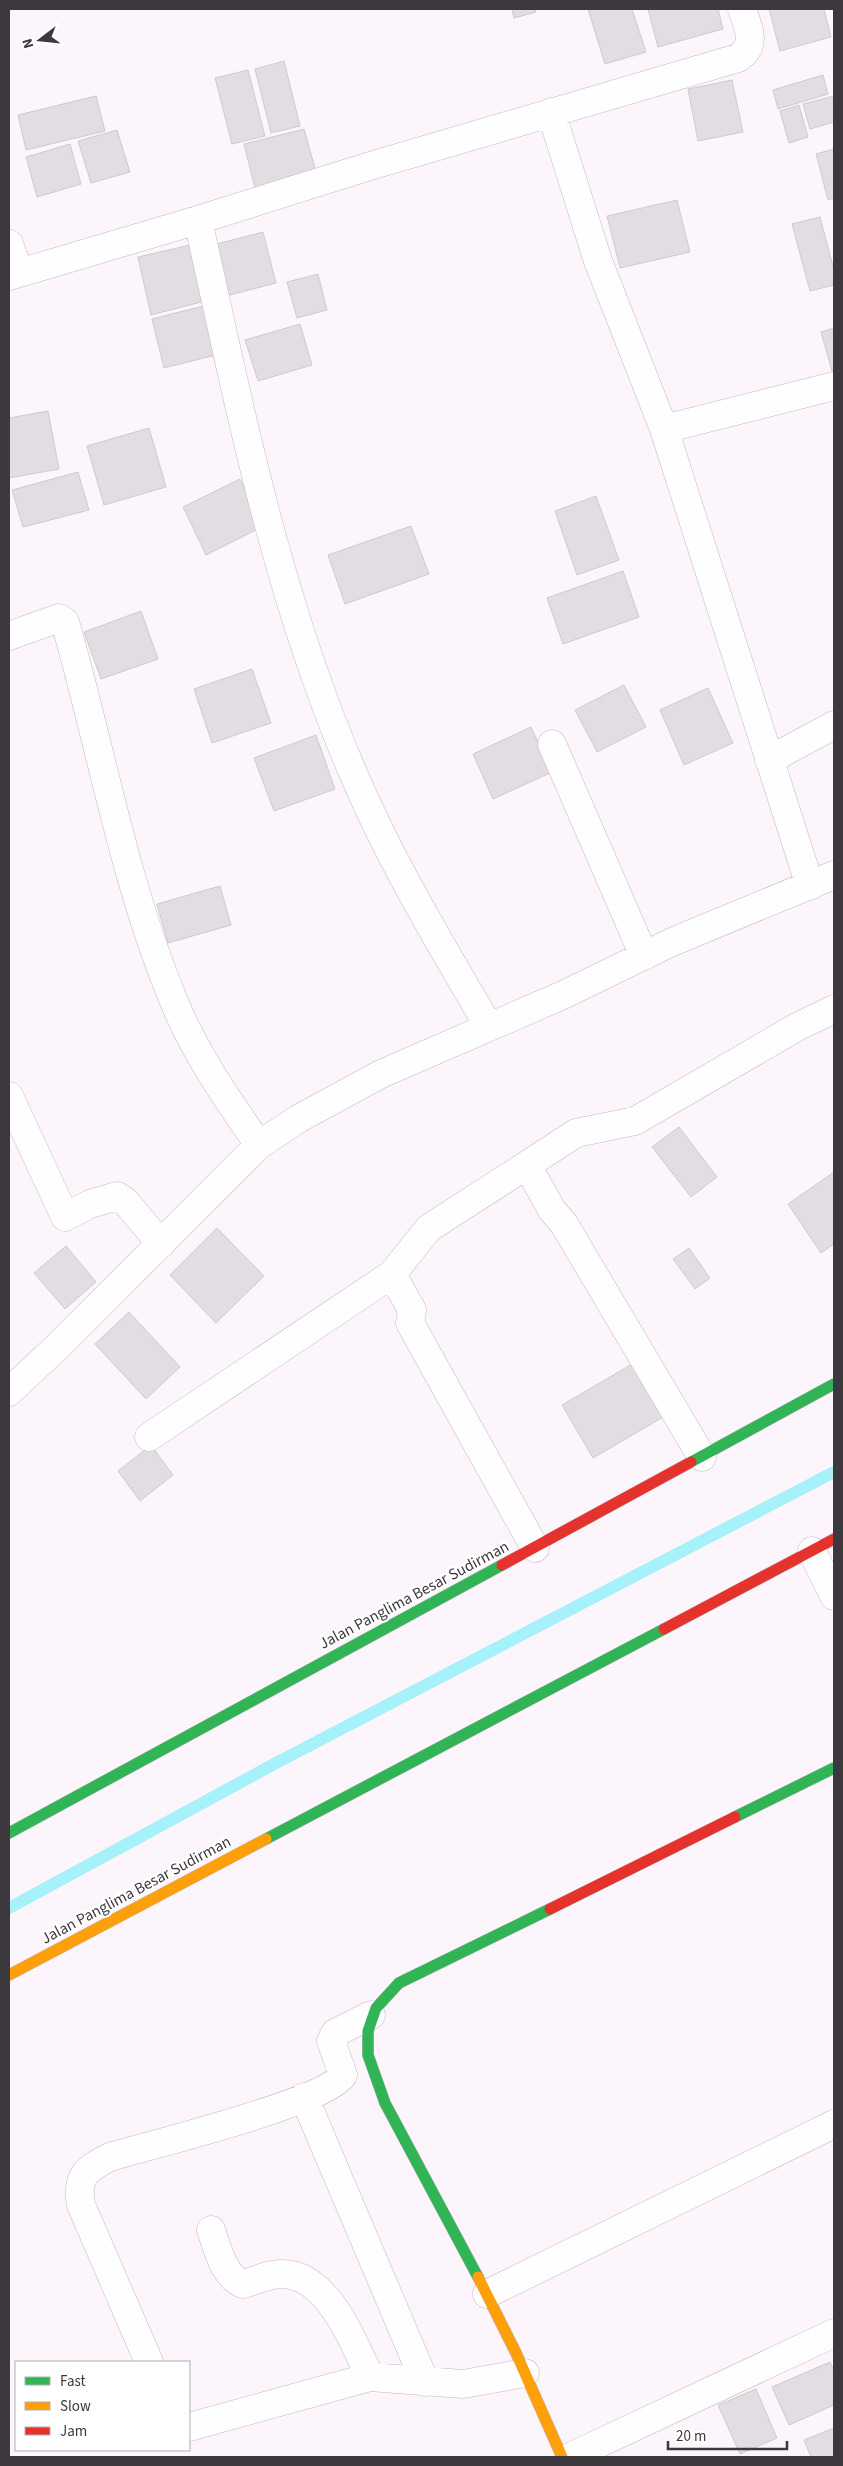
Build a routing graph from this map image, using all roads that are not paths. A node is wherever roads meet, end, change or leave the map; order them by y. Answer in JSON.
{"nodes":[{"id":1,"x":742,"y":9,"type":"edge"},
{"id":2,"x":551,"y":112,"type":"junction"},
{"id":3,"x":198,"y":220,"type":"junction"},
{"id":4,"x":9,"y":244,"type":"edge"},
{"id":5,"x":14,"y":274,"type":"edge"},
{"id":6,"x":834,"y":386,"type":"edge"},
{"id":7,"x":664,"y":429,"type":"junction"},
{"id":8,"x":9,"y":636,"type":"edge"},
{"id":9,"x":834,"y":725,"type":"edge"},
{"id":10,"x":552,"y":744,"type":"dead end"},
{"id":11,"x":769,"y":760,"type":"junction"},
{"id":12,"x":834,"y":875,"type":"edge"},
{"id":13,"x":810,"y":886,"type":"junction"},
{"id":14,"x":644,"y":956,"type":"junction"},
{"id":15,"x":834,"y":1009,"type":"edge"},
{"id":16,"x":489,"y":1027,"type":"junction"},
{"id":17,"x":9,"y":1096,"type":"edge"},
{"id":18,"x":259,"y":1145,"type":"junction"},
{"id":19,"x":527,"y":1165,"type":"junction"},
{"id":20,"x":161,"y":1244,"type":"junction"},
{"id":21,"x":392,"y":1274,"type":"junction"},
{"id":22,"x":834,"y":1384,"type":"edge"},
{"id":23,"x":9,"y":1392,"type":"edge"},
{"id":24,"x":149,"y":1437,"type":"dead end"},
{"id":25,"x":702,"y":1457,"type":"junction"},
{"id":26,"x":823,"y":1545,"type":"edge"},
{"id":27,"x":535,"y":1548,"type":"junction"},
{"id":28,"x":834,"y":1596,"type":"edge"},
{"id":29,"x":834,"y":1768,"type":"edge"},
{"id":30,"x":9,"y":1834,"type":"edge"},
{"id":31,"x":9,"y":1975,"type":"edge"},
{"id":32,"x":371,"y":2015,"type":"junction"},
{"id":33,"x":304,"y":2097,"type":"junction"},
{"id":34,"x":834,"y":2124,"type":"edge"},
{"id":35,"x":211,"y":2230,"type":"dead end"},
{"id":36,"x":487,"y":2294,"type":"junction"},
{"id":37,"x":834,"y":2333,"type":"edge"},
{"id":38,"x":149,"y":2361,"type":"edge"},
{"id":39,"x":525,"y":2373,"type":"junction"},
{"id":40,"x":370,"y":2377,"type":"junction"},
{"id":41,"x":425,"y":2382,"type":"junction"},
{"id":42,"x":190,"y":2427,"type":"edge"},
{"id":43,"x":562,"y":2457,"type":"edge"},
{"id":44,"x":570,"y":2457,"type":"edge"}],
"edges":[{"from":1,"to":2,"type":"street"},
{"from":2,"to":3,"type":"street"},
{"from":2,"to":7,"type":"street"},
{"from":3,"to":5,"type":"street"},
{"from":3,"to":16,"type":"street"},
{"from":4,"to":5,"type":"street"},
{"from":6,"to":7,"type":"street"},
{"from":7,"to":11,"type":"street"},
{"from":8,"to":18,"type":"street"},
{"from":9,"to":11,"type":"street"},
{"from":10,"to":14,"type":"street"},
{"from":11,"to":13,"type":"street"},
{"from":12,"to":13,"type":"street"},
{"from":13,"to":14,"type":"street"},
{"from":14,"to":16,"type":"street"},
{"from":15,"to":19,"type":"street"},
{"from":16,"to":18,"type":"street"},
{"from":17,"to":20,"type":"street"},
{"from":18,"to":20,"type":"street"},
{"from":19,"to":21,"type":"street"},
{"from":19,"to":25,"type":"street"},
{"from":20,"to":23,"type":"street"},
{"from":21,"to":24,"type":"street"},
{"from":21,"to":27,"type":"street"},
{"from":22,"to":25,"type":"main road","name":"Jalan Panglima Besar Sudirman"},
{"from":25,"to":27,"type":"main road","name":"Jalan Panglima Besar Sudirman"},
{"from":26,"to":28,"type":"street"},
{"from":26,"to":31,"type":"main road","name":"Jalan Panglima Besar Sudirman"},
{"from":27,"to":30,"type":"main road","name":"Jalan Panglima Besar Sudirman"},
{"from":29,"to":32,"type":"main road"},
{"from":32,"to":33,"type":"street"},
{"from":32,"to":36,"type":"main road"},
{"from":33,"to":38,"type":"street"},
{"from":33,"to":41,"type":"street"},
{"from":34,"to":36,"type":"street"},
{"from":35,"to":40,"type":"street"},
{"from":36,"to":39,"type":"main road"},
{"from":37,"to":44,"type":"street"},
{"from":39,"to":41,"type":"street"},
{"from":39,"to":43,"type":"main road"},
{"from":40,"to":41,"type":"street"},
{"from":40,"to":42,"type":"street"}]}
